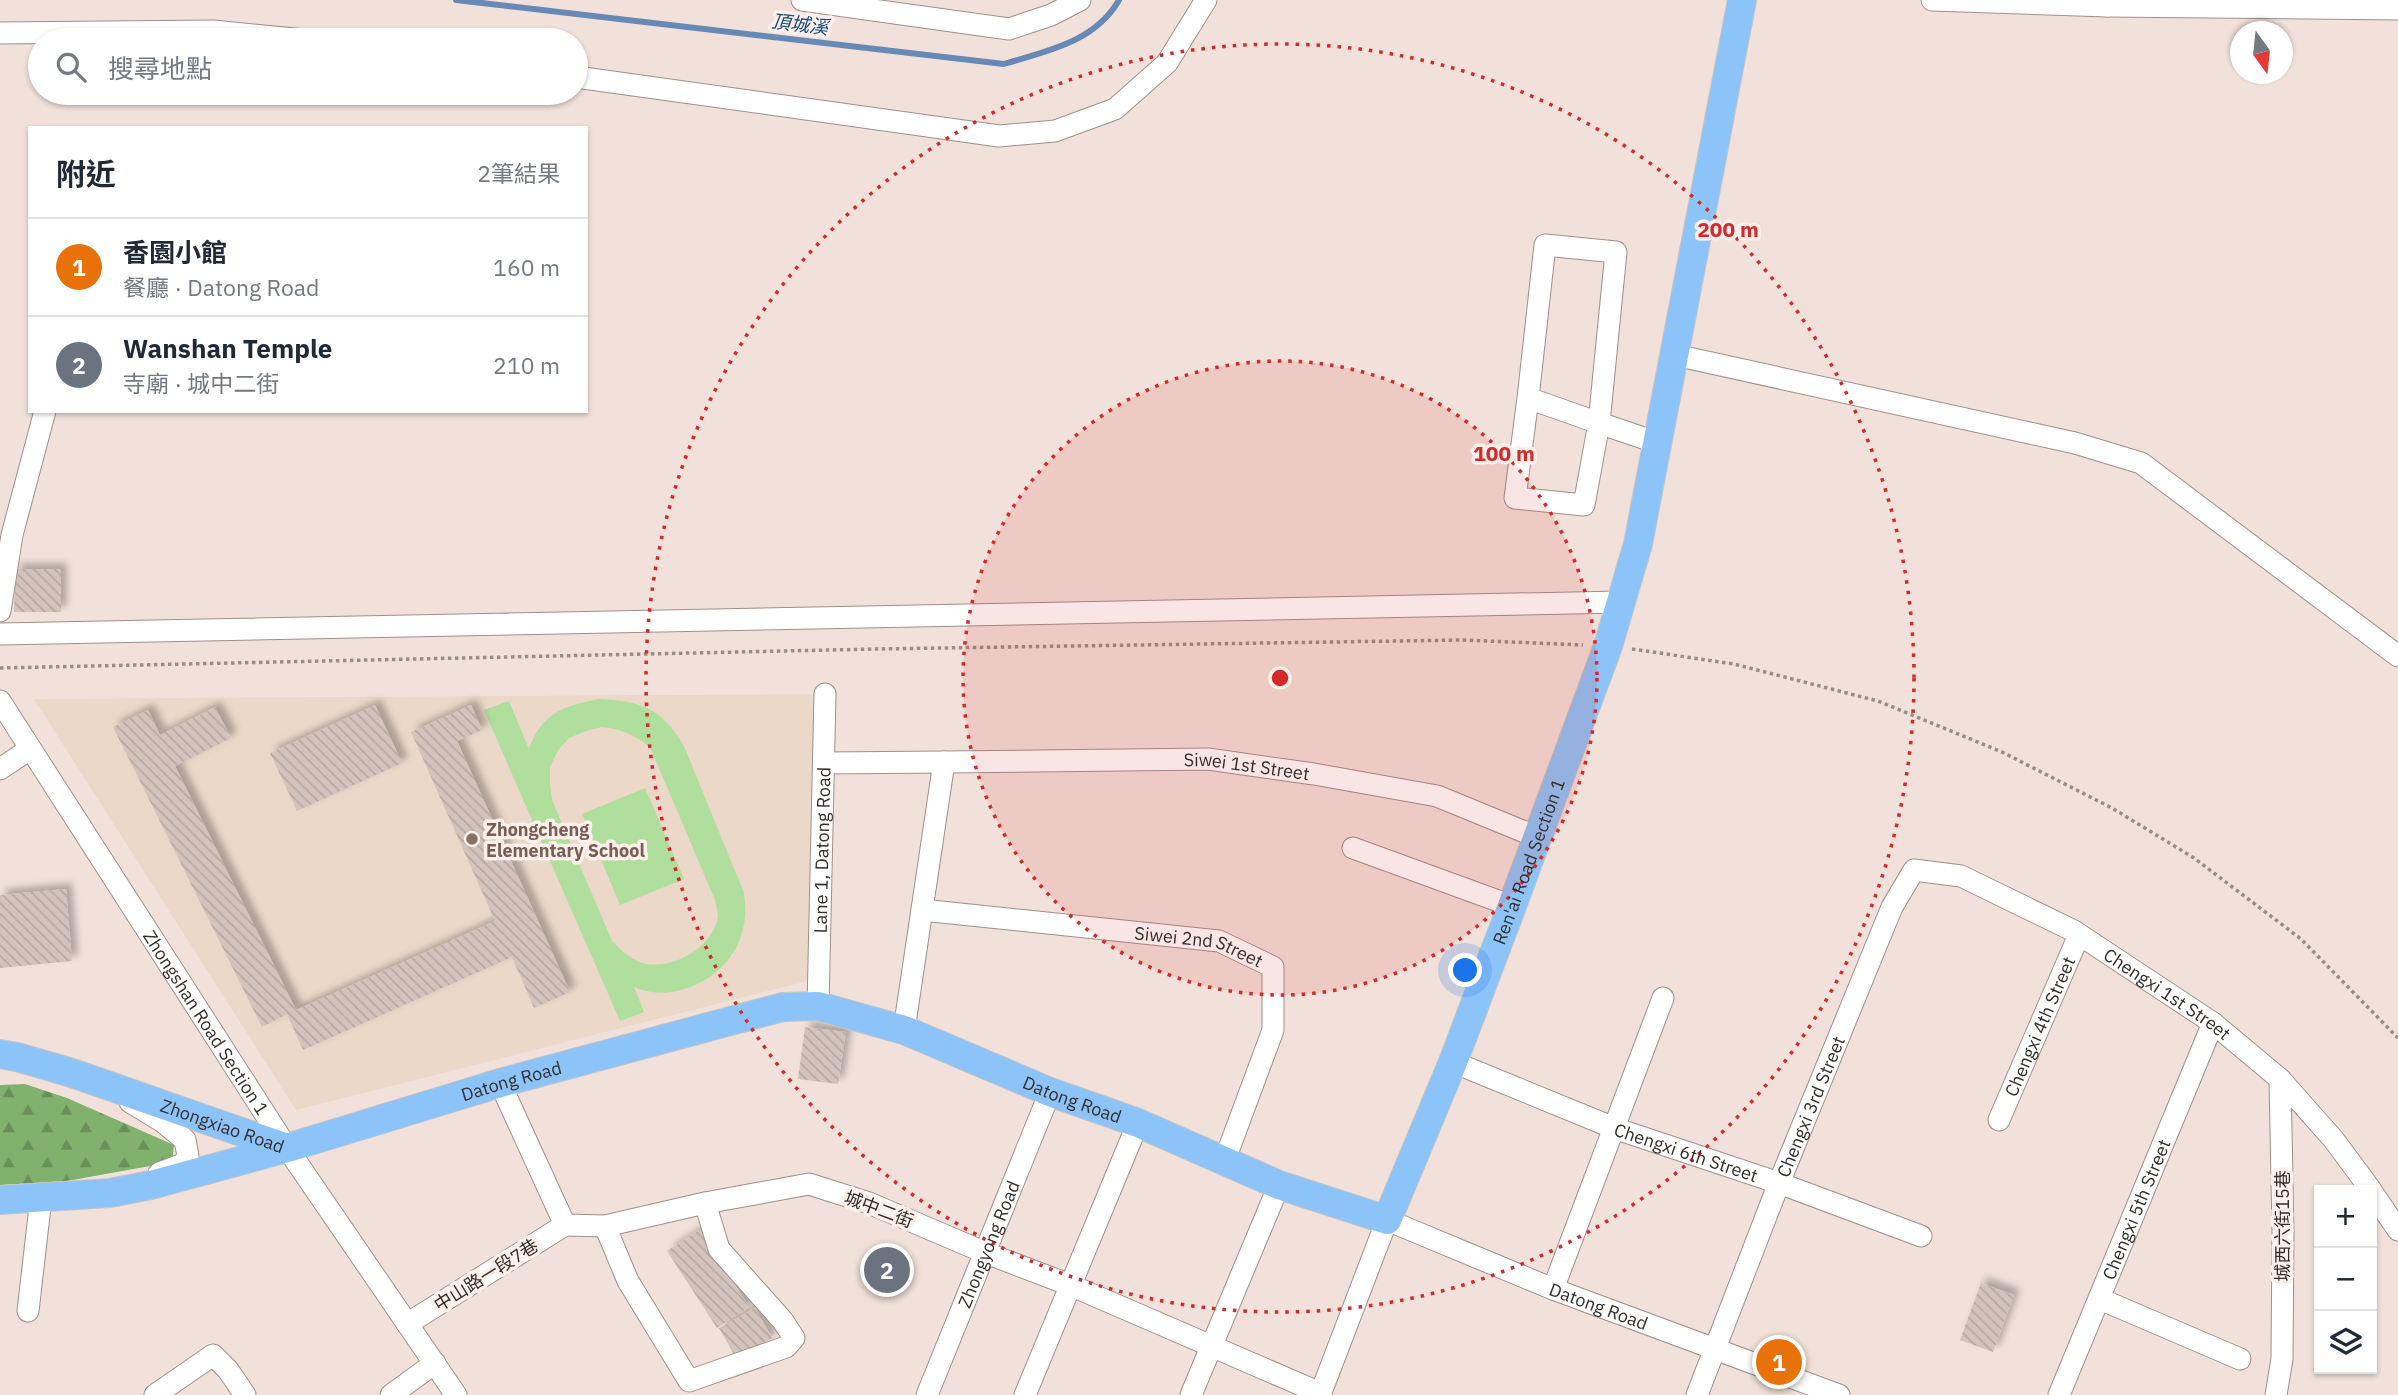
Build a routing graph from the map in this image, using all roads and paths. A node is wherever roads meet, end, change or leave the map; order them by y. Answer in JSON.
{"nodes":[{"id":1,"x":802,"y":0,"type":"edge"},
{"id":2,"x":1080,"y":0,"type":"edge"},
{"id":3,"x":1206,"y":0,"type":"edge"},
{"id":4,"x":1742,"y":0,"type":"edge"},
{"id":5,"x":1932,"y":0,"type":"edge"},
{"id":6,"x":2107,"y":3,"type":"edge"},
{"id":7,"x":2398,"y":9,"type":"edge"},
{"id":8,"x":1041,"y":10,"type":"edge"},
{"id":9,"x":0,"y":33,"type":"edge"},
{"id":10,"x":28,"y":33,"type":"edge"},
{"id":11,"x":588,"y":79,"type":"edge"},
{"id":12,"x":1675,"y":355,"type":"junction"},
{"id":13,"x":1528,"y":398,"type":"junction"},
{"id":14,"x":44,"y":413,"type":"edge"},
{"id":15,"x":1599,"y":424,"type":"junction"},
{"id":16,"x":1658,"y":443,"type":"junction"},
{"id":17,"x":1621,"y":602,"type":"junction"},
{"id":18,"x":0,"y":611,"type":"edge"},
{"id":19,"x":0,"y":634,"type":"edge"},
{"id":20,"x":1608,"y":646,"type":"junction"},
{"id":21,"x":2398,"y":656,"type":"edge"},
{"id":22,"x":0,"y":668,"type":"edge"},
{"id":23,"x":825,"y":694,"type":"dead end"},
{"id":24,"x":0,"y":701,"type":"edge"},
{"id":25,"x":30,"y":749,"type":"junction"},
{"id":26,"x":944,"y":762,"type":"junction"},
{"id":27,"x":824,"y":763,"type":"junction"},
{"id":28,"x":0,"y":769,"type":"edge"},
{"id":29,"x":1537,"y":837,"type":"junction"},
{"id":30,"x":1353,"y":848,"type":"dead end"},
{"id":31,"x":1914,"y":870,"type":"joint"},
{"id":32,"x":1512,"y":906,"type":"junction"},
{"id":33,"x":922,"y":910,"type":"junction"},
{"id":34,"x":2079,"y":935,"type":"junction"},
{"id":35,"x":1663,"y":998,"type":"dead end"},
{"id":36,"x":818,"y":1006,"type":"junction"},
{"id":37,"x":2213,"y":1023,"type":"junction"},
{"id":38,"x":904,"y":1030,"type":"junction"},
{"id":39,"x":2398,"y":1038,"type":"edge"},
{"id":40,"x":0,"y":1054,"type":"edge"},
{"id":41,"x":1453,"y":1062,"type":"junction"},
{"id":42,"x":92,"y":1079,"type":"junction"},
{"id":43,"x":2280,"y":1079,"type":"junction"},
{"id":44,"x":500,"y":1083,"type":"junction"},
{"id":45,"x":1050,"y":1092,"type":"junction"},
{"id":46,"x":1999,"y":1120,"type":"dead end"},
{"id":47,"x":1138,"y":1123,"type":"junction"},
{"id":48,"x":1614,"y":1128,"type":"junction"},
{"id":49,"x":287,"y":1148,"type":"junction"},
{"id":50,"x":1224,"y":1162,"type":"junction"},
{"id":51,"x":1779,"y":1183,"type":"junction"},
{"id":52,"x":1279,"y":1185,"type":"junction"},
{"id":53,"x":2367,"y":1185,"type":"edge"},
{"id":54,"x":80,"y":1195,"type":"junction"},
{"id":55,"x":41,"y":1199,"type":"junction"},
{"id":56,"x":0,"y":1200,"type":"edge"},
{"id":57,"x":2377,"y":1200,"type":"edge"},
{"id":58,"x":705,"y":1203,"type":"junction"},
{"id":59,"x":1387,"y":1220,"type":"junction"},
{"id":60,"x":565,"y":1225,"type":"junction"},
{"id":61,"x":605,"y":1226,"type":"junction"},
{"id":62,"x":2398,"y":1230,"type":"edge"},
{"id":63,"x":1921,"y":1236,"type":"dead end"},
{"id":64,"x":986,"y":1253,"type":"junction"},
{"id":65,"x":1070,"y":1285,"type":"junction"},
{"id":66,"x":1552,"y":1289,"type":"junction"},
{"id":67,"x":2099,"y":1299,"type":"junction"},
{"id":68,"x":28,"y":1311,"type":"dead end"},
{"id":69,"x":407,"y":1324,"type":"junction"},
{"id":70,"x":1213,"y":1347,"type":"junction"},
{"id":71,"x":1715,"y":1348,"type":"junction"},
{"id":72,"x":2240,"y":1359,"type":"dead end"},
{"id":73,"x":435,"y":1363,"type":"junction"},
{"id":74,"x":935,"y":1393,"type":"edge"},
{"id":75,"x":1320,"y":1394,"type":"edge"},
{"id":76,"x":155,"y":1395,"type":"edge"},
{"id":77,"x":246,"y":1395,"type":"edge"},
{"id":78,"x":391,"y":1395,"type":"edge"},
{"id":79,"x":456,"y":1395,"type":"edge"},
{"id":80,"x":1025,"y":1395,"type":"edge"},
{"id":81,"x":1191,"y":1395,"type":"edge"},
{"id":82,"x":1697,"y":1395,"type":"edge"},
{"id":83,"x":1839,"y":1395,"type":"edge"},
{"id":84,"x":2059,"y":1395,"type":"edge"},
{"id":85,"x":2276,"y":1395,"type":"edge"}],
"edges":[{"from":1,"to":8,"type":"street"},
{"from":2,"to":8,"type":"street"},
{"from":3,"to":11,"type":"street"},
{"from":4,"to":12,"type":"main road","name":"Ren'ai Road Section 1"},
{"from":5,"to":6,"type":"street"},
{"from":6,"to":7,"type":"street"},
{"from":9,"to":10,"type":"street"},
{"from":12,"to":16,"type":"main road","name":"Ren'ai Road Section 1"},
{"from":12,"to":21,"type":"street"},
{"from":13,"to":15,"type":"street"},
{"from":13,"to":15,"type":"street"},
{"from":13,"to":15,"type":"street"},
{"from":14,"to":18,"type":"street"},
{"from":15,"to":16,"type":"street"},
{"from":16,"to":17,"type":"main road","name":"Ren'ai Road Section 1"},
{"from":17,"to":19,"type":"street"},
{"from":17,"to":20,"type":"main road","name":"Ren'ai Road Section 1"},
{"from":20,"to":22,"type":"path"},
{"from":20,"to":29,"type":"main road","name":"Ren'ai Road Section 1"},
{"from":20,"to":39,"type":"path"},
{"from":23,"to":27,"type":"street","name":"Lane 1, Datong Road"},
{"from":24,"to":25,"type":"street","name":"Zhongshan Road Section 1"},
{"from":25,"to":28,"type":"street"},
{"from":25,"to":49,"type":"street","name":"Zhongshan Road Section 1"},
{"from":26,"to":27,"type":"street","name":"Siwei 1st Street"},
{"from":26,"to":29,"type":"street","name":"Siwei 1st Street"},
{"from":26,"to":33,"type":"street"},
{"from":27,"to":36,"type":"street","name":"Lane 1, Datong Road"},
{"from":29,"to":32,"type":"main road","name":"Ren'ai Road Section 1"},
{"from":30,"to":32,"type":"street"},
{"from":31,"to":34,"type":"street","name":"Chengxi 1st Street"},
{"from":31,"to":51,"type":"street","name":"Chengxi 3rd Street"},
{"from":32,"to":41,"type":"main road","name":"Ren'ai Road Section 1"},
{"from":33,"to":38,"type":"street"},
{"from":33,"to":50,"type":"street","name":"Siwei 2nd Street"},
{"from":34,"to":37,"type":"street","name":"Chengxi 1st Street"},
{"from":34,"to":46,"type":"street","name":"Chengxi 4th Street"},
{"from":35,"to":48,"type":"street"},
{"from":36,"to":38,"type":"main road","name":"Datong Road"},
{"from":36,"to":44,"type":"main road","name":"Datong Road"},
{"from":37,"to":43,"type":"street","name":"Chengxi 1st Street"},
{"from":37,"to":67,"type":"street","name":"Chengxi 5th Street"},
{"from":38,"to":45,"type":"main road","name":"Datong Road"},
{"from":40,"to":42,"type":"main road","name":"Zhongxiao Road"},
{"from":41,"to":48,"type":"street","name":"Chengxi 6th Street"},
{"from":41,"to":59,"type":"main road","name":"Ren'ai Road Section 1"},
{"from":42,"to":49,"type":"main road","name":"Zhongxiao Road"},
{"from":42,"to":54,"type":"street"},
{"from":43,"to":53,"type":"street","name":"Chengxi 1st Street"},
{"from":43,"to":85,"type":"street","name":"城西六街15巷"},
{"from":44,"to":49,"type":"main road","name":"Datong Road"},
{"from":44,"to":60,"type":"street"},
{"from":45,"to":47,"type":"main road","name":"Datong Road"},
{"from":45,"to":64,"type":"street","name":"Zhongyong Road"},
{"from":47,"to":50,"type":"main road","name":"Datong Road"},
{"from":47,"to":65,"type":"street"},
{"from":48,"to":51,"type":"street","name":"Chengxi 6th Street"},
{"from":48,"to":66,"type":"street"},
{"from":49,"to":54,"type":"main road","name":"Zhongxiao Road"},
{"from":49,"to":69,"type":"street","name":"Zhongshan Road Section 1"},
{"from":50,"to":52,"type":"main road","name":"Datong Road"},
{"from":51,"to":63,"type":"street","name":"Chengxi 6th Street"},
{"from":51,"to":71,"type":"street","name":"Chengxi 3rd Street"},
{"from":52,"to":59,"type":"main road","name":"Datong Road"},
{"from":52,"to":70,"type":"street"},
{"from":54,"to":55,"type":"main road","name":"Zhongxiao Road"},
{"from":55,"to":56,"type":"main road","name":"Zhongxiao Road"},
{"from":55,"to":68,"type":"street"},
{"from":57,"to":62,"type":"street","name":"Chengxi 1st Street"},
{"from":58,"to":61,"type":"street","name":"城中二街"},
{"from":58,"to":61,"type":"street"},
{"from":58,"to":64,"type":"street","name":"城中二街"},
{"from":59,"to":66,"type":"street","name":"Datong Road"},
{"from":59,"to":75,"type":"street","name":"Ren'ai Road Section 1"},
{"from":60,"to":61,"type":"street","name":"城中二街"},
{"from":60,"to":69,"type":"street","name":"中山路一段7巷"},
{"from":64,"to":65,"type":"street","name":"城中二街"},
{"from":64,"to":74,"type":"street","name":"Zhongyong Road"},
{"from":65,"to":70,"type":"street","name":"城中二街"},
{"from":65,"to":80,"type":"street"},
{"from":66,"to":71,"type":"street","name":"Datong Road"},
{"from":67,"to":72,"type":"street"},
{"from":67,"to":84,"type":"street","name":"Chengxi 5th Street"},
{"from":69,"to":73,"type":"street","name":"Zhongshan Road Section 1"},
{"from":70,"to":75,"type":"street","name":"城中二街"},
{"from":70,"to":81,"type":"street"},
{"from":71,"to":82,"type":"street","name":"Chengxi 3rd Street"},
{"from":71,"to":83,"type":"street","name":"Datong Road"},
{"from":73,"to":78,"type":"street"},
{"from":73,"to":79,"type":"street","name":"Zhongshan Road Section 1"},
{"from":76,"to":77,"type":"street"}]}
